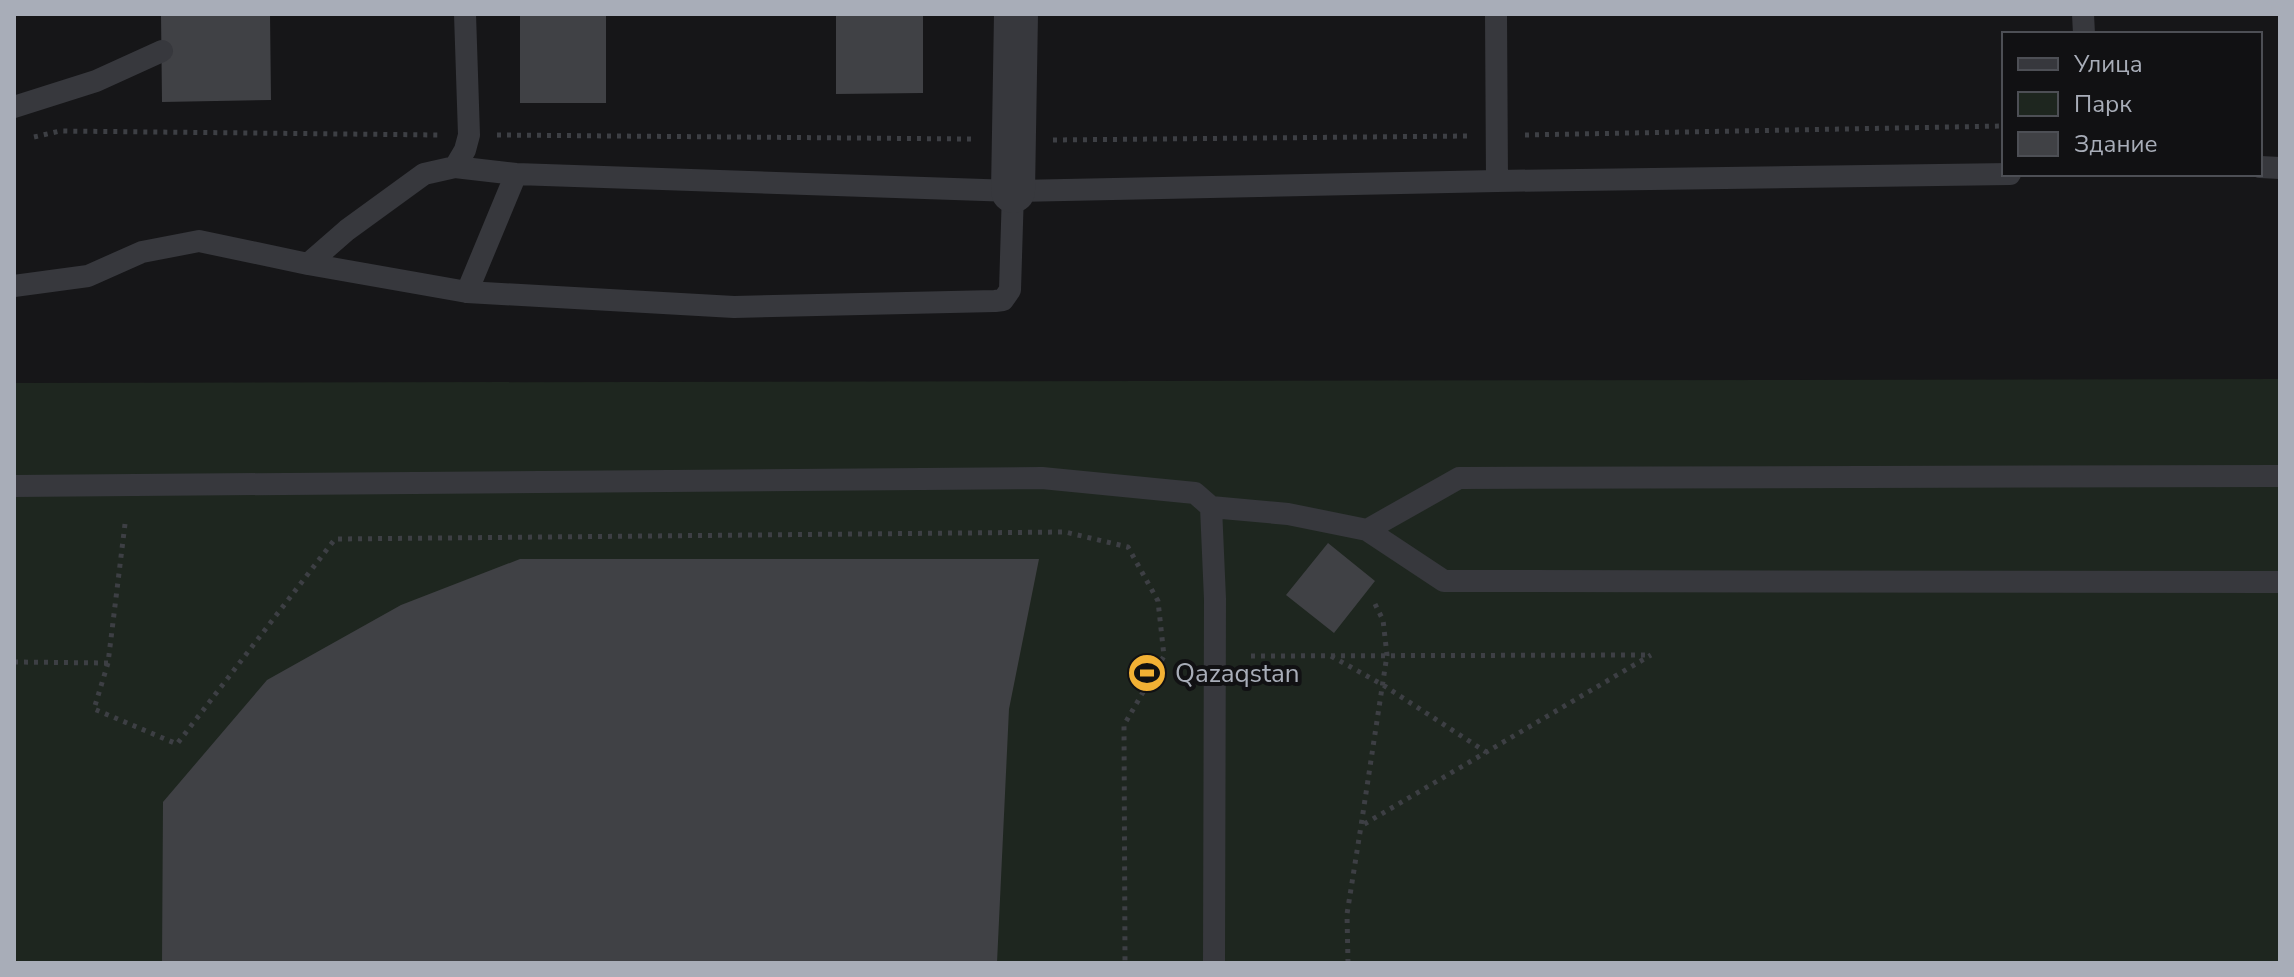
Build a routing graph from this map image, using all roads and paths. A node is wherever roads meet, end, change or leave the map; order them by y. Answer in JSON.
{"nodes":[{"id":1,"x":465,"y":14,"type":"edge"},
{"id":2,"x":1016,"y":14,"type":"edge"},
{"id":3,"x":1496,"y":14,"type":"edge"},
{"id":4,"x":162,"y":51,"type":"dead end"},
{"id":5,"x":14,"y":107,"type":"edge"},
{"id":6,"x":455,"y":167,"type":"junction"},
{"id":7,"x":516,"y":174,"type":"junction"},
{"id":8,"x":2002,"y":174,"type":"edge"},
{"id":9,"x":1497,"y":181,"type":"junction"},
{"id":10,"x":1013,"y":191,"type":"junction"},
{"id":11,"x":308,"y":264,"type":"junction"},
{"id":12,"x":14,"y":286,"type":"edge"},
{"id":13,"x":467,"y":292,"type":"junction"},
{"id":14,"x":2280,"y":476,"type":"edge"},
{"id":15,"x":14,"y":486,"type":"edge"},
{"id":16,"x":1211,"y":507,"type":"junction"},
{"id":17,"x":125,"y":524,"type":"dead end"},
{"id":18,"x":1367,"y":530,"type":"junction"},
{"id":19,"x":2280,"y":582,"type":"edge"},
{"id":20,"x":1375,"y":604,"type":"dead end"},
{"id":21,"x":1329,"y":655,"type":"junction"},
{"id":22,"x":1387,"y":655,"type":"junction"},
{"id":23,"x":1251,"y":656,"type":"dead end"},
{"id":24,"x":14,"y":662,"type":"edge"},
{"id":25,"x":108,"y":663,"type":"junction"},
{"id":26,"x":1383,"y":685,"type":"junction"},
{"id":27,"x":1486,"y":752,"type":"junction"},
{"id":28,"x":1361,"y":826,"type":"junction"},
{"id":29,"x":1125,"y":963,"type":"edge"},
{"id":30,"x":1214,"y":963,"type":"edge"},
{"id":31,"x":1348,"y":963,"type":"edge"}],
"edges":[{"from":1,"to":6,"type":"lane"},
{"from":2,"to":10,"type":"street"},
{"from":3,"to":9,"type":"lane"},
{"from":4,"to":5,"type":"lane"},
{"from":6,"to":7,"type":"lane"},
{"from":6,"to":11,"type":"lane"},
{"from":7,"to":10,"type":"lane"},
{"from":7,"to":13,"type":"lane"},
{"from":8,"to":9,"type":"lane"},
{"from":9,"to":10,"type":"lane"},
{"from":10,"to":13,"type":"lane"},
{"from":11,"to":12,"type":"lane"},
{"from":11,"to":13,"type":"lane"},
{"from":14,"to":18,"type":"lane"},
{"from":15,"to":16,"type":"lane"},
{"from":16,"to":18,"type":"lane"},
{"from":16,"to":30,"type":"lane"},
{"from":17,"to":25,"type":"path"},
{"from":18,"to":19,"type":"lane"},
{"from":20,"to":22,"type":"path"},
{"from":21,"to":22,"type":"path"},
{"from":21,"to":23,"type":"path"},
{"from":21,"to":26,"type":"path"},
{"from":22,"to":26,"type":"path"},
{"from":22,"to":27,"type":"path"},
{"from":24,"to":25,"type":"path"},
{"from":25,"to":29,"type":"path"},
{"from":26,"to":27,"type":"path"},
{"from":26,"to":28,"type":"path"},
{"from":27,"to":28,"type":"path"},
{"from":28,"to":31,"type":"path"}]}
